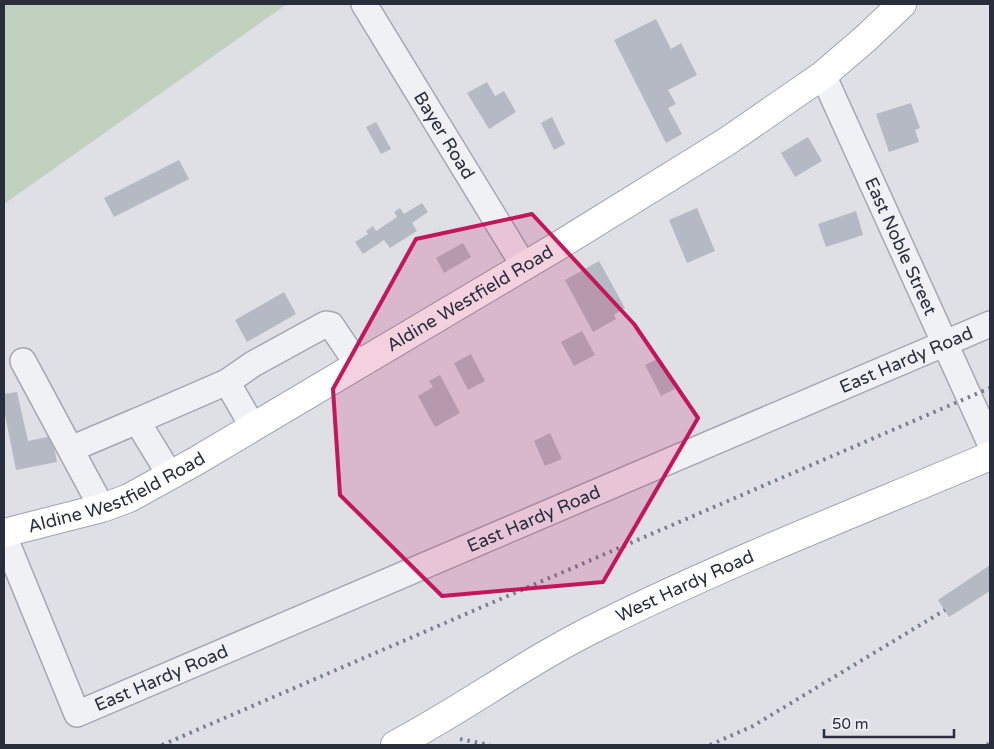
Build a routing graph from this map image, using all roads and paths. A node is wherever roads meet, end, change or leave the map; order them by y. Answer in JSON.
{"nodes":[{"id":1,"x":364,"y":4,"type":"edge"},
{"id":2,"x":902,"y":4,"type":"edge"},
{"id":3,"x":823,"y":75,"type":"junction"},
{"id":4,"x":524,"y":266,"type":"junction"},
{"id":5,"x":990,"y":324,"type":"edge"},
{"id":6,"x":945,"y":342,"type":"junction"},
{"id":7,"x":23,"y":360,"type":"dead end"},
{"id":8,"x":358,"y":365,"type":"junction"},
{"id":9,"x":227,"y":382,"type":"junction"},
{"id":10,"x":138,"y":421,"type":"junction"},
{"id":11,"x":252,"y":427,"type":"junction"},
{"id":12,"x":990,"y":443,"type":"edge"},
{"id":13,"x":71,"y":450,"type":"junction"},
{"id":14,"x":990,"y":456,"type":"edge"},
{"id":15,"x":170,"y":475,"type":"junction"},
{"id":16,"x":102,"y":508,"type":"junction"},
{"id":17,"x":4,"y":534,"type":"edge"},
{"id":18,"x":395,"y":745,"type":"edge"}],
"edges":[{"from":1,"to":4,"type":"street","name":"Bayer Road"},
{"from":2,"to":3,"type":"main road","name":"Aldine Westfield Road"},
{"from":3,"to":4,"type":"main road","name":"Aldine Westfield Road"},
{"from":3,"to":6,"type":"street","name":"East Noble Street"},
{"from":4,"to":8,"type":"main road","name":"Aldine Westfield Road"},
{"from":5,"to":6,"type":"street","name":"East Hardy Road"},
{"from":6,"to":12,"type":"street","name":"East Noble Street"},
{"from":6,"to":17,"type":"street","name":"East Hardy Road"},
{"from":7,"to":13,"type":"street"},
{"from":8,"to":9,"type":"street"},
{"from":8,"to":11,"type":"main road","name":"Aldine Westfield Road"},
{"from":9,"to":10,"type":"street"},
{"from":9,"to":11,"type":"street"},
{"from":10,"to":13,"type":"street"},
{"from":10,"to":15,"type":"street"},
{"from":11,"to":15,"type":"main road","name":"Aldine Westfield Road"},
{"from":13,"to":16,"type":"street"},
{"from":14,"to":18,"type":"main road","name":"West Hardy Road"},
{"from":15,"to":16,"type":"main road","name":"Aldine Westfield Road"},
{"from":16,"to":17,"type":"main road","name":"Aldine Westfield Road"}]}
